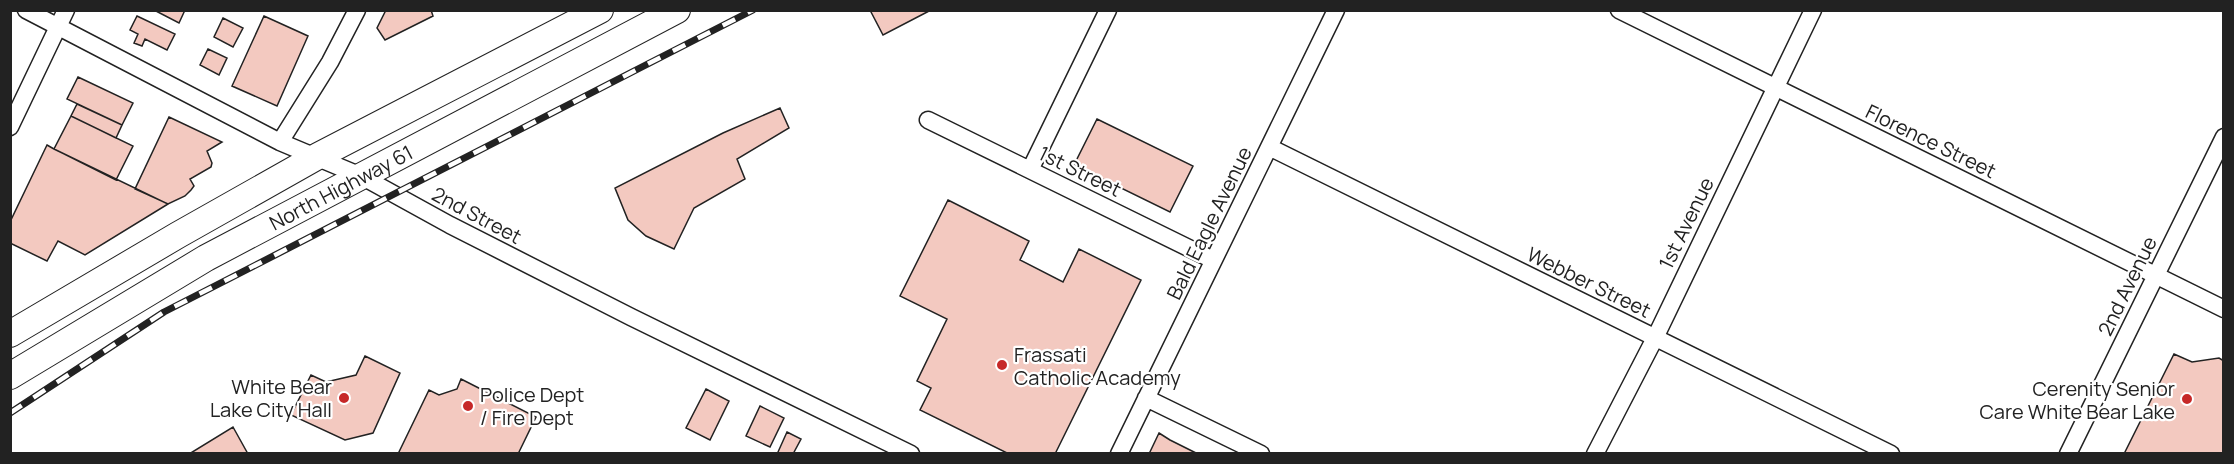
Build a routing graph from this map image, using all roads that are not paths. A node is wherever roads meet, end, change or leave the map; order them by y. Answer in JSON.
{"nodes":[{"id":1,"x":26,"y":10,"type":"edge"},
{"id":2,"x":66,"y":10,"type":"edge"},
{"id":3,"x":357,"y":10,"type":"edge"},
{"id":4,"x":600,"y":10,"type":"edge"},
{"id":5,"x":677,"y":10,"type":"edge"},
{"id":6,"x":1108,"y":10,"type":"edge"},
{"id":7,"x":1335,"y":10,"type":"edge"},
{"id":8,"x":1619,"y":10,"type":"edge"},
{"id":9,"x":1813,"y":10,"type":"edge"},
{"id":10,"x":58,"y":26,"type":"junction"},
{"id":11,"x":1775,"y":87,"type":"junction"},
{"id":12,"x":928,"y":120,"type":"dead end"},
{"id":13,"x":10,"y":127,"type":"edge"},
{"id":14,"x":2223,"y":137,"type":"edge"},
{"id":15,"x":280,"y":142,"type":"junction"},
{"id":16,"x":1269,"y":147,"type":"junction"},
{"id":17,"x":318,"y":156,"type":"junction"},
{"id":18,"x":1030,"y":170,"type":"junction"},
{"id":19,"x":361,"y":176,"type":"junction"},
{"id":20,"x":1213,"y":260,"type":"junction"},
{"id":21,"x":2155,"y":275,"type":"junction"},
{"id":22,"x":2223,"y":309,"type":"edge"},
{"id":23,"x":10,"y":334,"type":"edge"},
{"id":24,"x":1654,"y":338,"type":"junction"},
{"id":25,"x":10,"y":376,"type":"edge"},
{"id":26,"x":1146,"y":398,"type":"junction"},
{"id":27,"x":905,"y":452,"type":"edge"},
{"id":28,"x":1119,"y":453,"type":"edge"},
{"id":29,"x":1261,"y":453,"type":"edge"},
{"id":30,"x":1595,"y":453,"type":"edge"},
{"id":31,"x":1891,"y":453,"type":"edge"},
{"id":32,"x":2068,"y":453,"type":"edge"}],
"edges":[{"from":1,"to":10,"type":"street","name":"2nd Street"},
{"from":2,"to":10,"type":"street"},
{"from":3,"to":15,"type":"street"},
{"from":4,"to":17,"type":"main road","name":"North Highway 61"},
{"from":5,"to":19,"type":"main road","name":"North Highway 61"},
{"from":6,"to":18,"type":"street"},
{"from":7,"to":16,"type":"street","name":"Bald Eagle Avenue"},
{"from":8,"to":11,"type":"street","name":"Florence Street"},
{"from":9,"to":11,"type":"street","name":"1st Avenue"},
{"from":10,"to":13,"type":"street"},
{"from":10,"to":15,"type":"street","name":"2nd Street"},
{"from":11,"to":21,"type":"street","name":"Florence Street"},
{"from":11,"to":24,"type":"street","name":"1st Avenue"},
{"from":12,"to":18,"type":"street","name":"1st Street"},
{"from":14,"to":21,"type":"street","name":"2nd Avenue"},
{"from":15,"to":17,"type":"street","name":"2nd Street"},
{"from":16,"to":20,"type":"street","name":"Bald Eagle Avenue"},
{"from":16,"to":24,"type":"street","name":"Webber Street"},
{"from":17,"to":19,"type":"street","name":"2nd Street"},
{"from":17,"to":23,"type":"main road","name":"North Highway 61"},
{"from":18,"to":20,"type":"street","name":"1st Street"},
{"from":19,"to":25,"type":"main road","name":"North Highway 61"},
{"from":19,"to":27,"type":"street","name":"2nd Street"},
{"from":20,"to":26,"type":"street","name":"Bald Eagle Avenue"},
{"from":21,"to":22,"type":"street","name":"Florence Street"},
{"from":21,"to":32,"type":"street","name":"2nd Avenue"},
{"from":24,"to":30,"type":"street","name":"1st Avenue"},
{"from":24,"to":31,"type":"street","name":"Webber Street"},
{"from":26,"to":28,"type":"street","name":"Bald Eagle Avenue"},
{"from":26,"to":29,"type":"street"}]}
